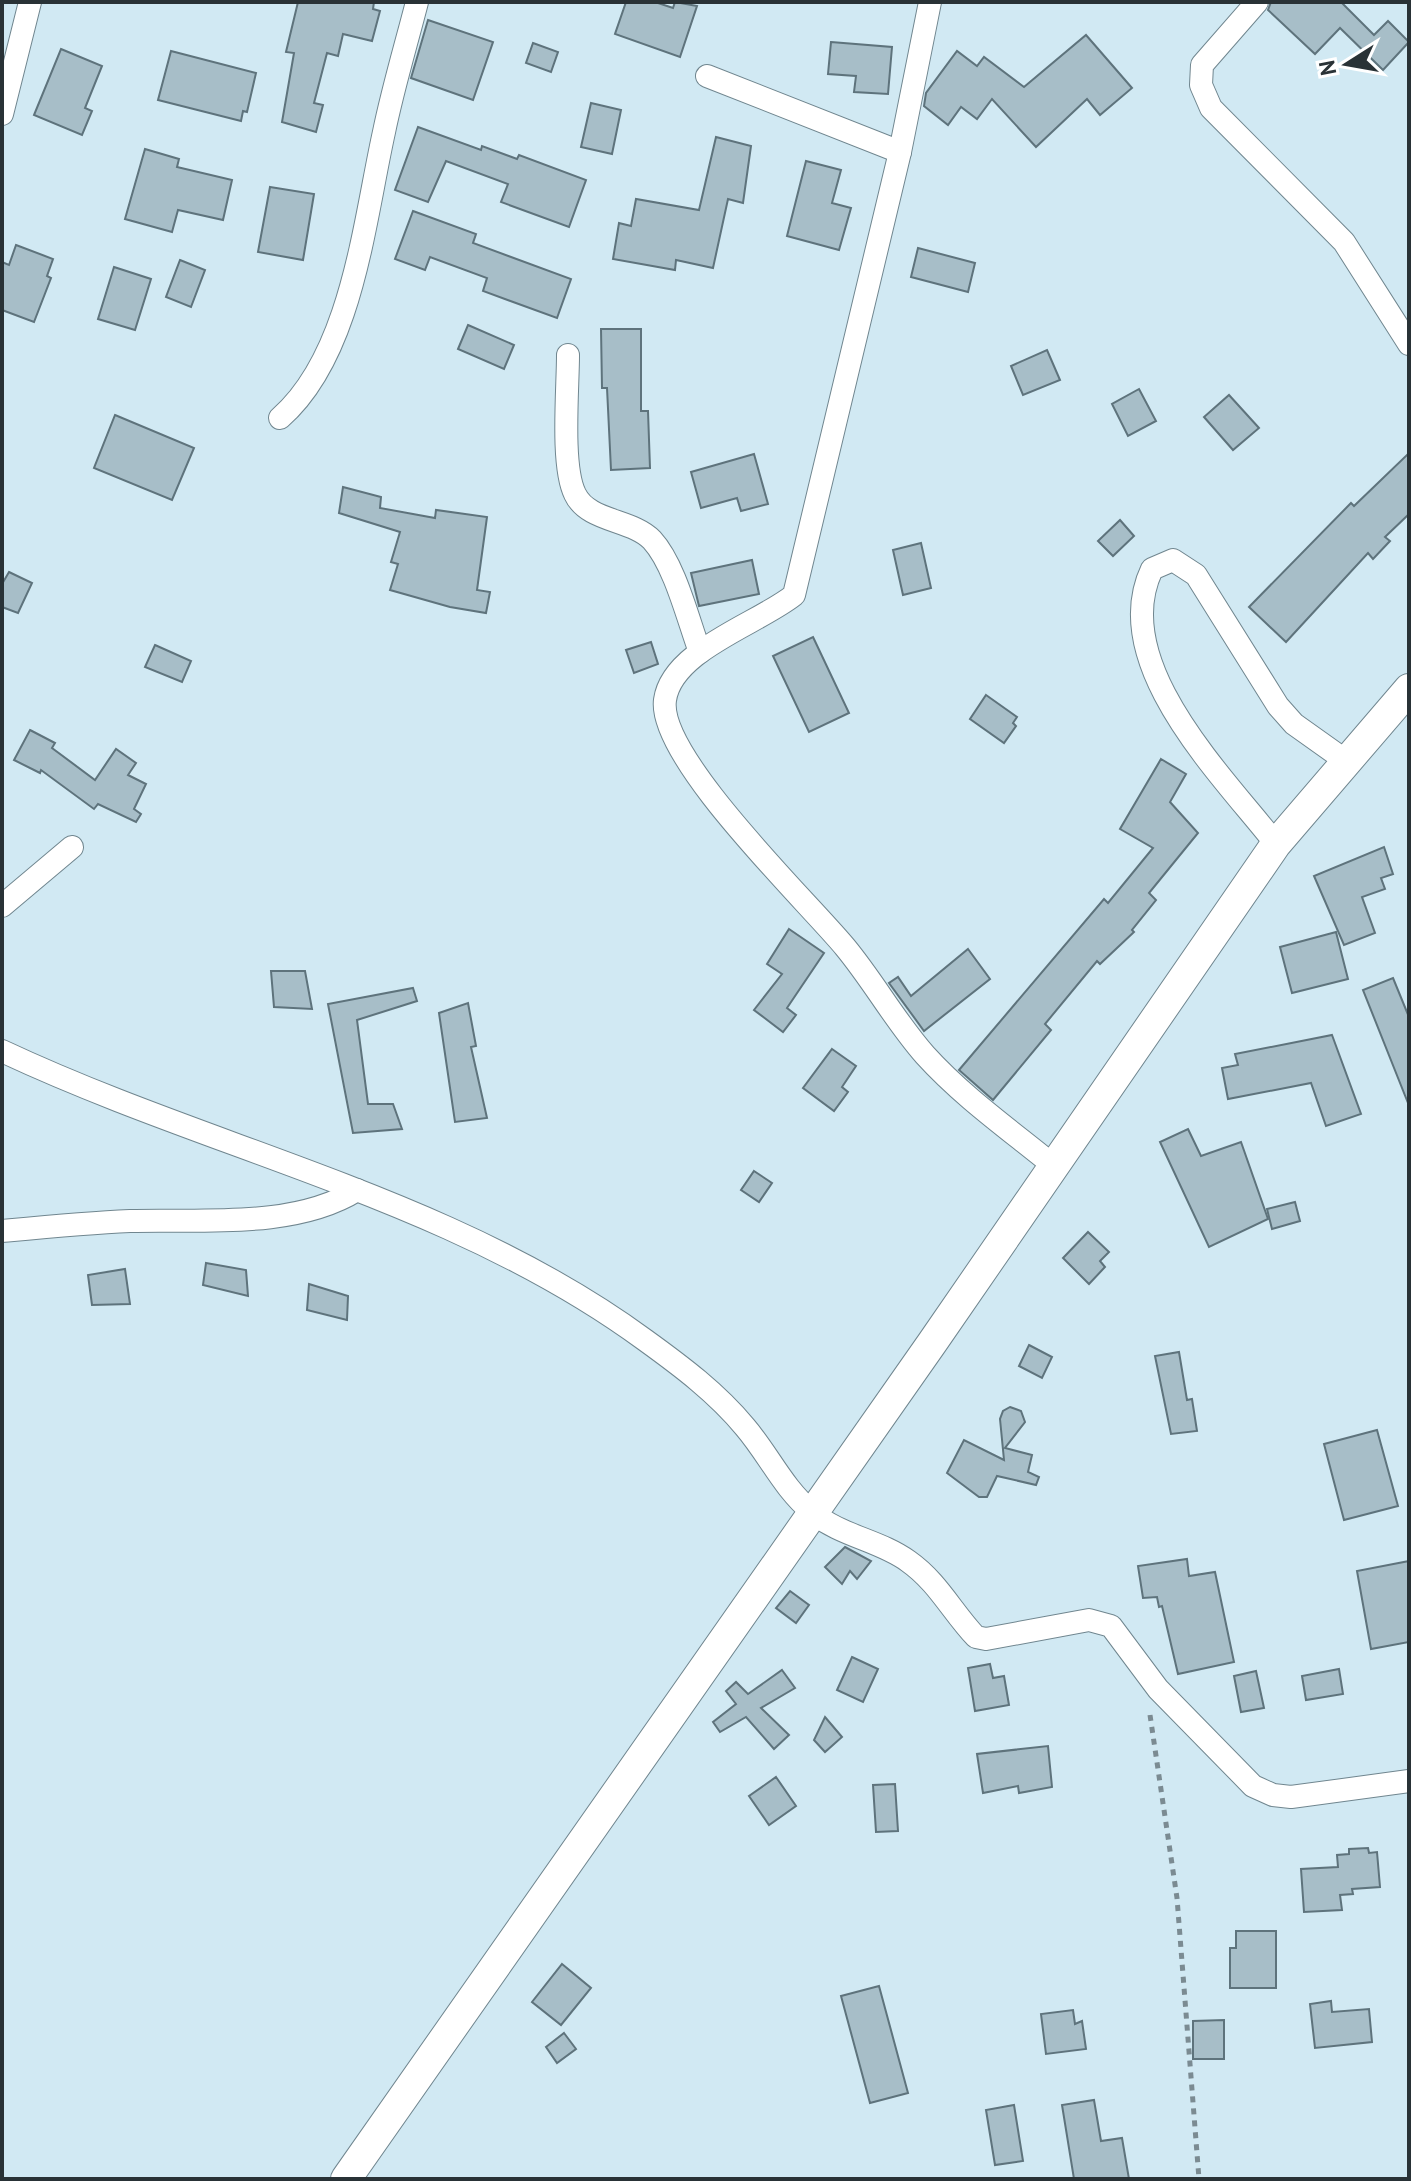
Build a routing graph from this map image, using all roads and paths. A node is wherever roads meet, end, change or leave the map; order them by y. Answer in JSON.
{"nodes":[{"id":1,"x":30,"y":2,"type":"edge"},
{"id":2,"x":417,"y":2,"type":"edge"},
{"id":3,"x":930,"y":2,"type":"edge"},
{"id":4,"x":1257,"y":2,"type":"edge"},
{"id":5,"x":707,"y":76,"type":"dead end"},
{"id":6,"x":2,"y":114,"type":"edge"},
{"id":7,"x":900,"y":152,"type":"junction"},
{"id":8,"x":1409,"y":344,"type":"edge"},
{"id":9,"x":568,"y":355,"type":"dead end"},
{"id":10,"x":280,"y":418,"type":"dead end"},
{"id":11,"x":700,"y":652,"type":"junction"},
{"id":12,"x":1409,"y":689,"type":"edge"},
{"id":13,"x":1346,"y":761,"type":"junction"},
{"id":14,"x":1276,"y":844,"type":"junction"},
{"id":15,"x":72,"y":847,"type":"dead end"},
{"id":16,"x":2,"y":906,"type":"edge"},
{"id":17,"x":2,"y":1051,"type":"edge"},
{"id":18,"x":1054,"y":1166,"type":"junction"},
{"id":19,"x":357,"y":1190,"type":"junction"},
{"id":20,"x":2,"y":1231,"type":"edge"},
{"id":21,"x":812,"y":1512,"type":"junction"},
{"id":22,"x":1143,"y":1669,"type":"junction"},
{"id":23,"x":1409,"y":1781,"type":"edge"},
{"id":24,"x":346,"y":2179,"type":"edge"},
{"id":25,"x":1199,"y":2179,"type":"edge"}],
"edges":[{"from":1,"to":6,"type":"street"},
{"from":2,"to":10,"type":"street"},
{"from":3,"to":7,"type":"street"},
{"from":4,"to":8,"type":"street"},
{"from":5,"to":7,"type":"street"},
{"from":7,"to":11,"type":"street"},
{"from":9,"to":11,"type":"street"},
{"from":11,"to":18,"type":"street"},
{"from":12,"to":13,"type":"street"},
{"from":13,"to":14,"type":"street"},
{"from":13,"to":14,"type":"street"},
{"from":14,"to":18,"type":"street"},
{"from":15,"to":16,"type":"street"},
{"from":17,"to":19,"type":"street"},
{"from":18,"to":21,"type":"street"},
{"from":19,"to":20,"type":"street"},
{"from":19,"to":21,"type":"street"},
{"from":21,"to":22,"type":"street"},
{"from":21,"to":24,"type":"street"},
{"from":22,"to":23,"type":"street"},
{"from":22,"to":25,"type":"path"}]}
